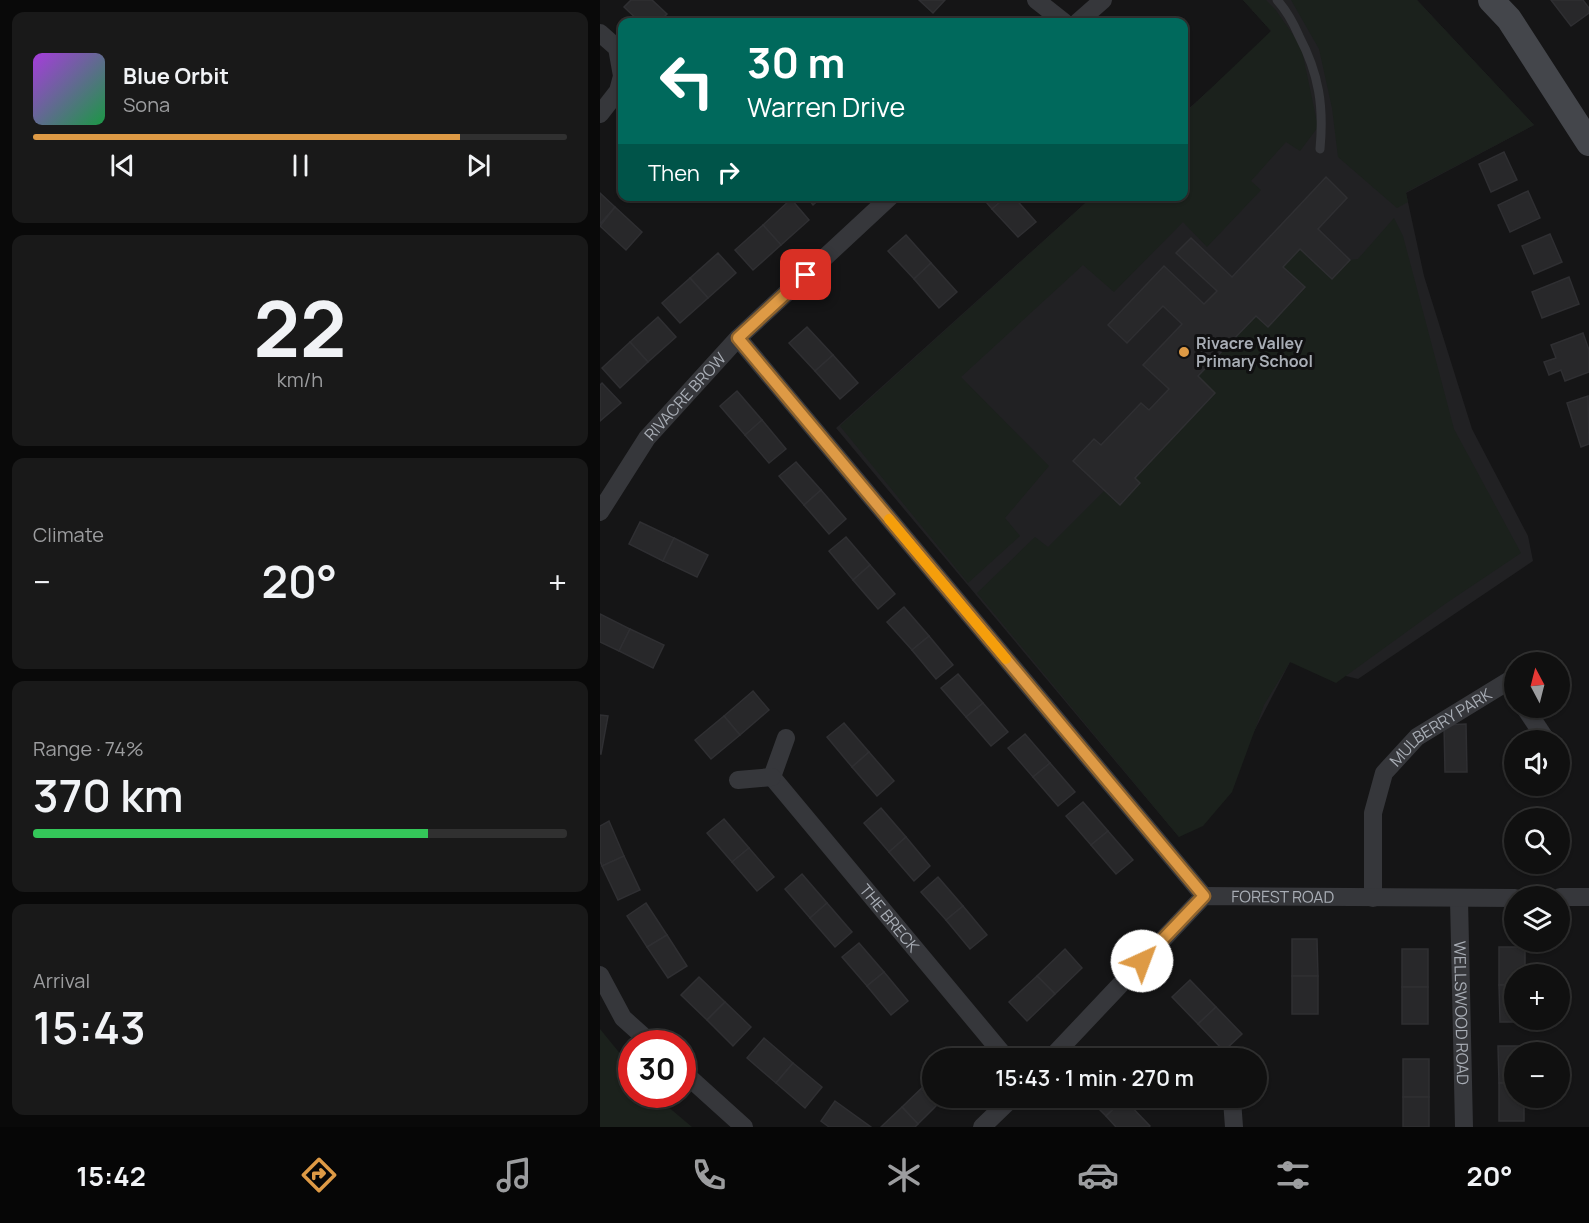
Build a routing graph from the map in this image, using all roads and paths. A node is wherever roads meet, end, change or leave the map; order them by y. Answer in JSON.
{"nodes":[{"id":1,"x":1036,"y":0,"type":"edge"},
{"id":2,"x":1103,"y":0,"type":"edge"},
{"id":3,"x":1277,"y":0,"type":"edge"},
{"id":4,"x":1491,"y":0,"type":"edge"},
{"id":5,"x":1059,"y":18,"type":"edge"},
{"id":6,"x":1083,"y":18,"type":"edge"},
{"id":7,"x":600,"y":33,"type":"edge"},
{"id":8,"x":618,"y":54,"type":"edge"},
{"id":9,"x":618,"y":91,"type":"edge"},
{"id":10,"x":600,"y":114,"type":"edge"},
{"id":11,"x":1589,"y":143,"type":"edge"},
{"id":12,"x":1320,"y":149,"type":"dead end"},
{"id":13,"x":886,"y":201,"type":"edge"},
{"id":14,"x":738,"y":338,"type":"junction"},
{"id":15,"x":600,"y":512,"type":"edge"},
{"id":16,"x":1504,"y":688,"type":"edge"},
{"id":17,"x":786,"y":738,"type":"dead end"},
{"id":18,"x":772,"y":777,"type":"junction"},
{"id":19,"x":738,"y":780,"type":"dead end"},
{"id":20,"x":1204,"y":896,"type":"junction"},
{"id":21,"x":1570,"y":897,"type":"edge"},
{"id":22,"x":1589,"y":897,"type":"edge"},
{"id":23,"x":1373,"y":898,"type":"junction"},
{"id":24,"x":1504,"y":898,"type":"edge"},
{"id":25,"x":1459,"y":899,"type":"junction"},
{"id":26,"x":600,"y":975,"type":"edge"},
{"id":27,"x":636,"y":1030,"type":"edge"},
{"id":28,"x":998,"y":1048,"type":"edge"},
{"id":29,"x":1060,"y":1048,"type":"edge"},
{"id":30,"x":696,"y":1084,"type":"edge"},
{"id":31,"x":1002,"y":1108,"type":"edge"},
{"id":32,"x":1233,"y":1108,"type":"edge"},
{"id":33,"x":744,"y":1127,"type":"edge"},
{"id":34,"x":982,"y":1127,"type":"edge"},
{"id":35,"x":1234,"y":1127,"type":"edge"},
{"id":36,"x":1464,"y":1127,"type":"edge"}],
"edges":[{"from":1,"to":5,"type":"street"},
{"from":2,"to":6,"type":"street"},
{"from":3,"to":12,"type":"lane"},
{"from":4,"to":11,"type":"main road"},
{"from":7,"to":8,"type":"street"},
{"from":9,"to":10,"type":"street"},
{"from":13,"to":14,"type":"street","name":"RIVACRE BROW"},
{"from":14,"to":15,"type":"street","name":"RIVACRE BROW"},
{"from":14,"to":20,"type":"street"},
{"from":16,"to":23,"type":"street","name":"MULBERRY PARK"},
{"from":17,"to":18,"type":"street"},
{"from":18,"to":19,"type":"street"},
{"from":18,"to":28,"type":"street","name":"THE BRECK"},
{"from":20,"to":23,"type":"street","name":"FOREST ROAD"},
{"from":20,"to":29,"type":"street"},
{"from":21,"to":22,"type":"street"},
{"from":23,"to":25,"type":"street","name":"FOREST ROAD"},
{"from":24,"to":25,"type":"street","name":"FOREST ROAD"},
{"from":25,"to":36,"type":"street","name":"WELLSWOOD ROAD"},
{"from":26,"to":27,"type":"street"},
{"from":30,"to":33,"type":"street"},
{"from":31,"to":34,"type":"street"},
{"from":32,"to":35,"type":"street"}]}
